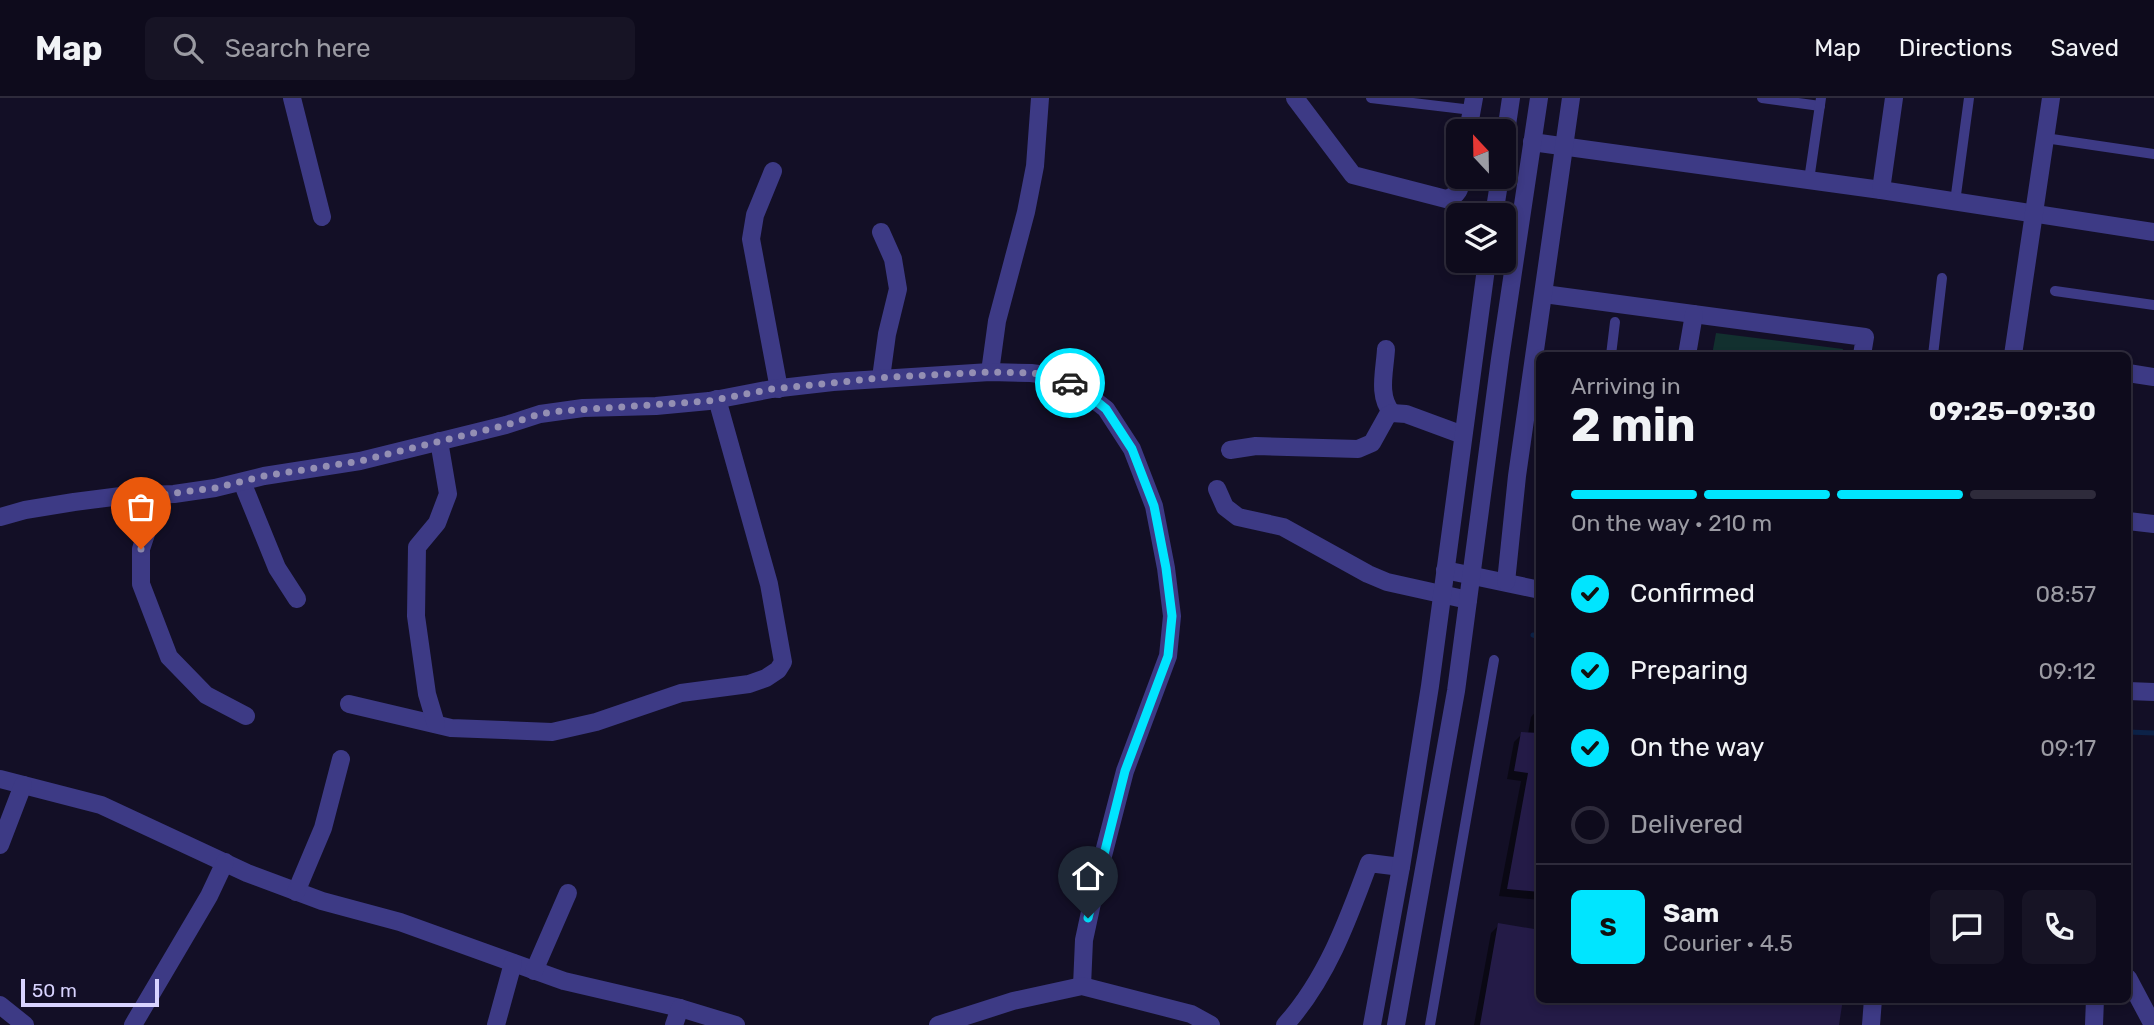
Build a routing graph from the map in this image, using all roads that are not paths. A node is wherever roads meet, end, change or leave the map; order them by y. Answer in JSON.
{"nodes":[{"id":1,"x":292,"y":98,"type":"edge"},
{"id":2,"x":1040,"y":98,"type":"edge"},
{"id":3,"x":1295,"y":98,"type":"edge"},
{"id":4,"x":1371,"y":98,"type":"edge"},
{"id":5,"x":1511,"y":98,"type":"edge"},
{"id":6,"x":1539,"y":98,"type":"edge"},
{"id":7,"x":1572,"y":98,"type":"edge"},
{"id":8,"x":1762,"y":98,"type":"edge"},
{"id":9,"x":1894,"y":98,"type":"edge"},
{"id":10,"x":1969,"y":98,"type":"edge"},
{"id":11,"x":2051,"y":98,"type":"edge"},
{"id":12,"x":1384,"y":99,"type":"edge"},
{"id":13,"x":1820,"y":102,"type":"edge"},
{"id":14,"x":1473,"y":104,"type":"edge"},
{"id":15,"x":1508,"y":119,"type":"edge"},
{"id":16,"x":2045,"y":138,"type":"junction"},
{"id":17,"x":1532,"y":142,"type":"junction"},
{"id":18,"x":1565,"y":148,"type":"junction"},
{"id":19,"x":2154,"y":154,"type":"edge"},
{"id":20,"x":773,"y":171,"type":"dead end"},
{"id":21,"x":1810,"y":180,"type":"junction"},
{"id":22,"x":1460,"y":189,"type":"edge"},
{"id":23,"x":1881,"y":190,"type":"junction"},
{"id":24,"x":1955,"y":202,"type":"junction"},
{"id":25,"x":2033,"y":214,"type":"junction"},
{"id":26,"x":322,"y":217,"type":"dead end"},
{"id":27,"x":881,"y":232,"type":"dead end"},
{"id":28,"x":2154,"y":232,"type":"edge"},
{"id":29,"x":1485,"y":273,"type":"edge"},
{"id":30,"x":1942,"y":278,"type":"dead end"},
{"id":31,"x":2055,"y":291,"type":"dead end"},
{"id":32,"x":1544,"y":294,"type":"junction"},
{"id":33,"x":2154,"y":304,"type":"edge"},
{"id":34,"x":1694,"y":314,"type":"junction"},
{"id":35,"x":1615,"y":322,"type":"dead end"},
{"id":36,"x":1386,"y":349,"type":"dead end"},
{"id":37,"x":1611,"y":352,"type":"edge"},
{"id":38,"x":1688,"y":352,"type":"edge"},
{"id":39,"x":1862,"y":352,"type":"edge"},
{"id":40,"x":1933,"y":352,"type":"edge"},
{"id":41,"x":2013,"y":352,"type":"edge"},
{"id":42,"x":990,"y":372,"type":"junction"},
{"id":43,"x":2131,"y":373,"type":"edge"},
{"id":44,"x":2154,"y":377,"type":"edge"},
{"id":45,"x":881,"y":378,"type":"junction"},
{"id":46,"x":779,"y":389,"type":"junction"},
{"id":47,"x":717,"y":400,"type":"junction"},
{"id":48,"x":1392,"y":413,"type":"junction"},
{"id":49,"x":1463,"y":435,"type":"junction"},
{"id":50,"x":439,"y":441,"type":"junction"},
{"id":51,"x":1230,"y":450,"type":"dead end"},
{"id":52,"x":242,"y":482,"type":"junction"},
{"id":53,"x":1217,"y":489,"type":"dead end"},
{"id":54,"x":159,"y":495,"type":"junction"},
{"id":55,"x":0,"y":517,"type":"edge"},
{"id":56,"x":2131,"y":521,"type":"edge"},
{"id":57,"x":2154,"y":524,"type":"edge"},
{"id":58,"x":1445,"y":570,"type":"junction"},
{"id":59,"x":1471,"y":576,"type":"junction"},
{"id":60,"x":1506,"y":582,"type":"junction"},
{"id":61,"x":1536,"y":589,"type":"edge"},
{"id":62,"x":1442,"y":595,"type":"junction"},
{"id":63,"x":297,"y":599,"type":"dead end"},
{"id":64,"x":1468,"y":600,"type":"junction"},
{"id":65,"x":1494,"y":660,"type":"dead end"},
{"id":66,"x":2131,"y":691,"type":"edge"},
{"id":67,"x":2154,"y":692,"type":"edge"},
{"id":68,"x":349,"y":704,"type":"dead end"},
{"id":69,"x":246,"y":716,"type":"dead end"},
{"id":70,"x":436,"y":724,"type":"junction"},
{"id":71,"x":341,"y":759,"type":"dead end"},
{"id":72,"x":0,"y":779,"type":"edge"},
{"id":73,"x":23,"y":785,"type":"junction"},
{"id":74,"x":0,"y":845,"type":"edge"},
{"id":75,"x":225,"y":862,"type":"junction"},
{"id":76,"x":1401,"y":867,"type":"junction"},
{"id":77,"x":296,"y":892,"type":"junction"},
{"id":78,"x":568,"y":893,"type":"dead end"},
{"id":79,"x":513,"y":963,"type":"junction"},
{"id":80,"x":534,"y":971,"type":"junction"},
{"id":81,"x":2131,"y":984,"type":"edge"},
{"id":82,"x":1082,"y":986,"type":"junction"},
{"id":83,"x":1873,"y":1003,"type":"edge"},
{"id":84,"x":2095,"y":1003,"type":"edge"},
{"id":85,"x":0,"y":1005,"type":"edge"},
{"id":86,"x":677,"y":1017,"type":"edge"},
{"id":87,"x":728,"y":1024,"type":"edge"},
{"id":88,"x":25,"y":1025,"type":"edge"},
{"id":89,"x":133,"y":1025,"type":"edge"},
{"id":90,"x":496,"y":1025,"type":"edge"},
{"id":91,"x":938,"y":1025,"type":"edge"},
{"id":92,"x":1211,"y":1025,"type":"edge"},
{"id":93,"x":1285,"y":1025,"type":"edge"},
{"id":94,"x":1372,"y":1025,"type":"edge"},
{"id":95,"x":1396,"y":1025,"type":"edge"},
{"id":96,"x":1430,"y":1025,"type":"edge"},
{"id":97,"x":1871,"y":1025,"type":"edge"},
{"id":98,"x":2094,"y":1025,"type":"edge"},
{"id":99,"x":2153,"y":1025,"type":"edge"}],
"edges":[{"from":1,"to":26,"type":"street"},
{"from":2,"to":42,"type":"street"},
{"from":3,"to":22,"type":"street"},
{"from":4,"to":12,"type":"lane"},
{"from":5,"to":15,"type":"street"},
{"from":6,"to":17,"type":"street"},
{"from":7,"to":18,"type":"street"},
{"from":8,"to":13,"type":"lane"},
{"from":9,"to":23,"type":"street"},
{"from":10,"to":24,"type":"lane"},
{"from":11,"to":16,"type":"street"},
{"from":12,"to":14,"type":"lane"},
{"from":13,"to":21,"type":"lane"},
{"from":16,"to":19,"type":"lane"},
{"from":16,"to":25,"type":"street"},
{"from":17,"to":18,"type":"street"},
{"from":17,"to":59,"type":"street"},
{"from":18,"to":21,"type":"street"},
{"from":18,"to":32,"type":"street"},
{"from":20,"to":46,"type":"street"},
{"from":21,"to":23,"type":"street"},
{"from":23,"to":24,"type":"street"},
{"from":24,"to":25,"type":"street"},
{"from":25,"to":28,"type":"street"},
{"from":25,"to":41,"type":"street"},
{"from":27,"to":45,"type":"street"},
{"from":29,"to":49,"type":"street"},
{"from":30,"to":40,"type":"lane"},
{"from":31,"to":33,"type":"lane"},
{"from":32,"to":34,"type":"street"},
{"from":32,"to":60,"type":"street"},
{"from":34,"to":38,"type":"street"},
{"from":34,"to":39,"type":"street"},
{"from":35,"to":37,"type":"lane"},
{"from":36,"to":48,"type":"street"},
{"from":42,"to":45,"type":"street"},
{"from":42,"to":82,"type":"street"},
{"from":43,"to":44,"type":"street"},
{"from":45,"to":46,"type":"street"},
{"from":46,"to":47,"type":"street"},
{"from":47,"to":50,"type":"street"},
{"from":47,"to":70,"type":"street"},
{"from":48,"to":49,"type":"street"},
{"from":48,"to":51,"type":"street"},
{"from":49,"to":58,"type":"street"},
{"from":50,"to":52,"type":"street"},
{"from":50,"to":70,"type":"street"},
{"from":52,"to":54,"type":"street"},
{"from":52,"to":63,"type":"street"},
{"from":53,"to":62,"type":"street"},
{"from":54,"to":55,"type":"street"},
{"from":54,"to":69,"type":"street"},
{"from":56,"to":57,"type":"street"},
{"from":58,"to":59,"type":"street"},
{"from":58,"to":62,"type":"street"},
{"from":59,"to":60,"type":"street"},
{"from":59,"to":64,"type":"street"},
{"from":60,"to":61,"type":"street"},
{"from":62,"to":64,"type":"street"},
{"from":62,"to":76,"type":"street"},
{"from":64,"to":95,"type":"street"},
{"from":65,"to":96,"type":"lane"},
{"from":66,"to":67,"type":"street"},
{"from":68,"to":70,"type":"street"},
{"from":71,"to":77,"type":"street"},
{"from":72,"to":73,"type":"street"},
{"from":73,"to":74,"type":"street"},
{"from":73,"to":75,"type":"street"},
{"from":75,"to":77,"type":"street"},
{"from":75,"to":89,"type":"street"},
{"from":76,"to":93,"type":"street"},
{"from":76,"to":94,"type":"street"},
{"from":77,"to":79,"type":"street"},
{"from":78,"to":80,"type":"street"},
{"from":79,"to":80,"type":"street"},
{"from":79,"to":90,"type":"street"},
{"from":80,"to":86,"type":"street"},
{"from":81,"to":99,"type":"street"},
{"from":82,"to":91,"type":"street"},
{"from":82,"to":92,"type":"street"},
{"from":83,"to":97,"type":"street"},
{"from":84,"to":98,"type":"street"},
{"from":85,"to":88,"type":"street"},
{"from":86,"to":87,"type":"street"}]}
